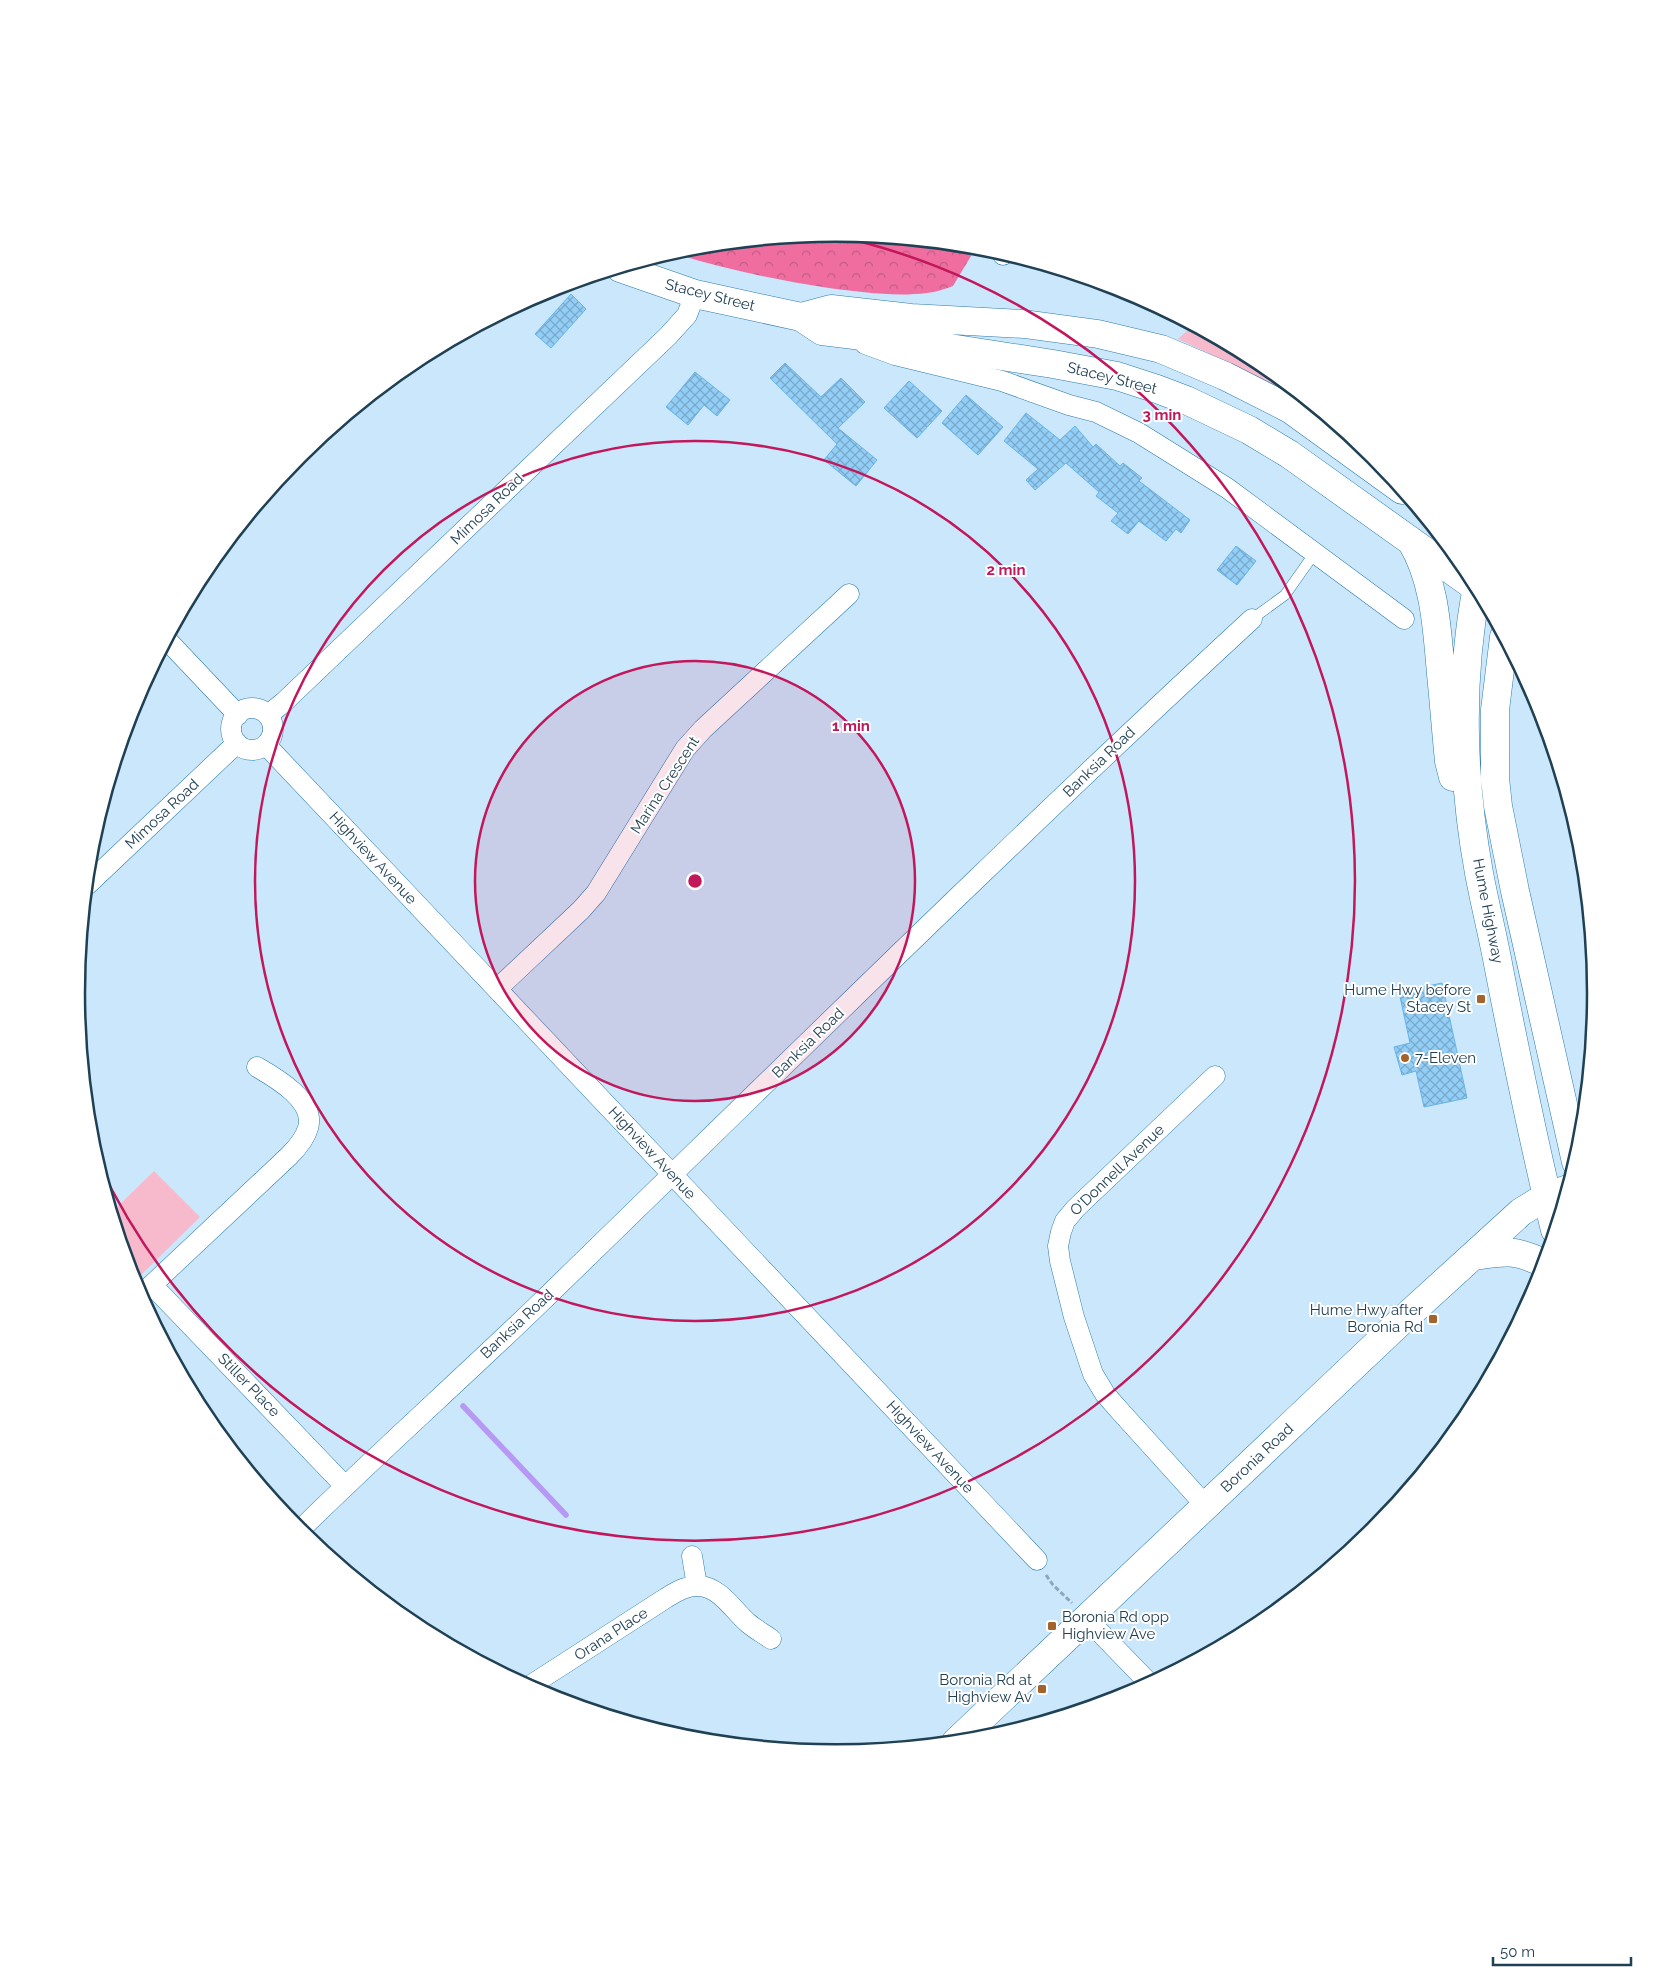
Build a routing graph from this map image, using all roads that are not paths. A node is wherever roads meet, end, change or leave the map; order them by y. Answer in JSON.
{"nodes":[{"id":1,"x":630,"y":272,"type":"edge"},
{"id":2,"x":695,"y":294,"type":"junction"},
{"id":3,"x":801,"y":317,"type":"junction"},
{"id":4,"x":839,"y":335,"type":"junction"},
{"id":5,"x":1378,"y":473,"type":"edge"},
{"id":6,"x":1411,"y":540,"type":"junction"},
{"id":7,"x":1314,"y":554,"type":"junction"},
{"id":8,"x":1461,"y":576,"type":"edge"},
{"id":9,"x":848,"y":594,"type":"dead end"},
{"id":10,"x":1476,"y":600,"type":"edge"},
{"id":11,"x":1252,"y":619,"type":"joint"},
{"id":12,"x":1404,"y":619,"type":"dead end"},
{"id":13,"x":172,"y":645,"type":"edge"},
{"id":14,"x":1508,"y":658,"type":"edge"},
{"id":15,"x":1511,"y":672,"type":"edge"},
{"id":16,"x":238,"y":714,"type":"junction"},
{"id":17,"x":268,"y":715,"type":"junction"},
{"id":18,"x":237,"y":743,"type":"junction"},
{"id":19,"x":266,"y":745,"type":"junction"},
{"id":20,"x":1479,"y":872,"type":"junction"},
{"id":21,"x":94,"y":879,"type":"edge"},
{"id":22,"x":497,"y":989,"type":"junction"},
{"id":23,"x":257,"y":1067,"type":"dead end"},
{"id":24,"x":1215,"y":1076,"type":"dead end"},
{"id":25,"x":1572,"y":1146,"type":"edge"},
{"id":26,"x":672,"y":1174,"type":"junction"},
{"id":27,"x":1557,"y":1192,"type":"edge"},
{"id":28,"x":1556,"y":1208,"type":"edge"},
{"id":29,"x":1474,"y":1256,"type":"junction"},
{"id":30,"x":1539,"y":1261,"type":"edge"},
{"id":31,"x":146,"y":1291,"type":"edge"},
{"id":32,"x":147,"y":1292,"type":"edge"},
{"id":33,"x":345,"y":1486,"type":"junction"},
{"id":34,"x":1206,"y":1506,"type":"junction"},
{"id":35,"x":305,"y":1525,"type":"edge"},
{"id":36,"x":692,"y":1556,"type":"dead end"},
{"id":37,"x":1037,"y":1560,"type":"road end"},
{"id":38,"x":697,"y":1586,"type":"junction"},
{"id":39,"x":1086,"y":1618,"type":"junction"},
{"id":40,"x":771,"y":1639,"type":"dead end"},
{"id":41,"x":1145,"y":1678,"type":"edge"},
{"id":42,"x":535,"y":1681,"type":"edge"},
{"id":43,"x":964,"y":1734,"type":"edge"}],
"edges":[{"from":1,"to":2,"type":"main road","name":"Stacey Street"},
{"from":2,"to":3,"type":"main road","name":"Stacey Street"},
{"from":2,"to":17,"type":"street","name":"Mimosa Road"},
{"from":3,"to":4,"type":"main road","name":"Stacey Street"},
{"from":3,"to":5,"type":"main road","name":"Stacey Street"},
{"from":4,"to":6,"type":"main road","name":"Stacey Street"},
{"from":4,"to":7,"type":"street","name":"Stacey Street"},
{"from":6,"to":8,"type":"main road","name":"Stacey Street"},
{"from":6,"to":20,"type":"main road"},
{"from":7,"to":11,"type":"lane","name":"Banksia Road"},
{"from":7,"to":12,"type":"street","name":"Stacey Street"},
{"from":9,"to":22,"type":"street","name":"Marina Crescent"},
{"from":10,"to":20,"type":"main road","name":"Hume Highway"},
{"from":11,"to":26,"type":"street","name":"Banksia Road"},
{"from":13,"to":16,"type":"street"},
{"from":14,"to":15,"type":"main road","name":"Hume Highway"},
{"from":15,"to":25,"type":"main road","name":"Hume Highway"},
{"from":16,"to":17,"type":"street"},
{"from":16,"to":18,"type":"street"},
{"from":17,"to":19,"type":"street"},
{"from":18,"to":19,"type":"street"},
{"from":18,"to":21,"type":"street","name":"Mimosa Road"},
{"from":19,"to":22,"type":"street","name":"Highview Avenue"},
{"from":20,"to":27,"type":"main road","name":"Hume Highway"},
{"from":22,"to":26,"type":"street","name":"Highview Avenue"},
{"from":23,"to":31,"type":"street","name":"Stiller Place"},
{"from":24,"to":34,"type":"street","name":"O'Donnell Avenue"},
{"from":26,"to":33,"type":"street","name":"Banksia Road"},
{"from":26,"to":37,"type":"street","name":"Highview Avenue"},
{"from":27,"to":28,"type":"main road","name":"Hume Highway"},
{"from":27,"to":29,"type":"main road","name":"Boronia Road"},
{"from":29,"to":30,"type":"main road"},
{"from":29,"to":34,"type":"main road","name":"Boronia Road"},
{"from":32,"to":33,"type":"street","name":"Stiller Place"},
{"from":33,"to":35,"type":"street","name":"Banksia Road"},
{"from":34,"to":39,"type":"main road","name":"Boronia Road"},
{"from":36,"to":38,"type":"street"},
{"from":38,"to":40,"type":"street"},
{"from":38,"to":42,"type":"street","name":"Orana Place"},
{"from":39,"to":41,"type":"street"},
{"from":39,"to":43,"type":"main road","name":"Boronia Road"}]}
